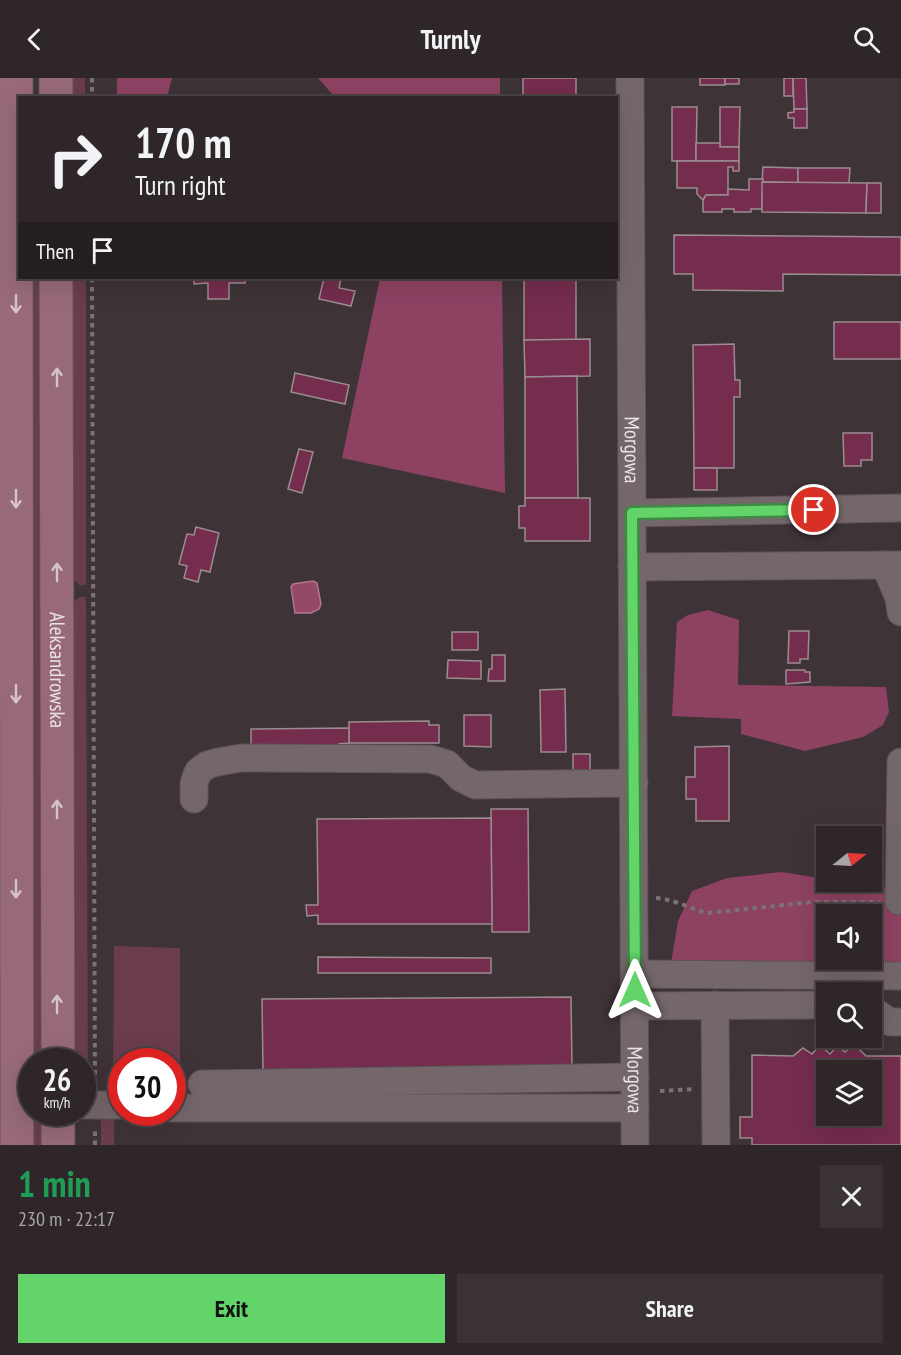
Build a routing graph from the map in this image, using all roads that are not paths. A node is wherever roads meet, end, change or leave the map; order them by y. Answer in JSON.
{"nodes":[{"id":1,"x":16,"y":78,"type":"edge"},
{"id":2,"x":56,"y":78,"type":"edge"},
{"id":3,"x":630,"y":78,"type":"edge"},
{"id":4,"x":56,"y":96,"type":"edge"},
{"id":5,"x":56,"y":279,"type":"edge"},
{"id":6,"x":901,"y":508,"type":"edge"},
{"id":7,"x":632,"y":513,"type":"junction"},
{"id":8,"x":893,"y":565,"type":"edge"},
{"id":9,"x":632,"y":567,"type":"junction"},
{"id":10,"x":901,"y":612,"type":"edge"},
{"id":11,"x":901,"y":762,"type":"edge"},
{"id":12,"x":634,"y":783,"type":"junction"},
{"id":13,"x":194,"y":799,"type":"dead end"},
{"id":14,"x":899,"y":901,"type":"road end"},
{"id":15,"x":635,"y":974,"type":"junction"},
{"id":16,"x":901,"y":975,"type":"edge"},
{"id":17,"x":715,"y":1005,"type":"junction"},
{"id":18,"x":816,"y":1005,"type":"edge"},
{"id":19,"x":635,"y":1006,"type":"junction"},
{"id":20,"x":882,"y":1017,"type":"edge"},
{"id":21,"x":901,"y":1022,"type":"edge"},
{"id":22,"x":57,"y":1048,"type":"edge"},
{"id":23,"x":635,"y":1077,"type":"junction"},
{"id":24,"x":202,"y":1084,"type":"dead end"},
{"id":25,"x":186,"y":1108,"type":"edge"},
{"id":26,"x":635,"y":1108,"type":"junction"},
{"id":27,"x":58,"y":1126,"type":"edge"},
{"id":28,"x":17,"y":1145,"type":"edge"},
{"id":29,"x":58,"y":1145,"type":"edge"},
{"id":30,"x":635,"y":1145,"type":"edge"},
{"id":31,"x":716,"y":1145,"type":"edge"}],
"edges":[{"from":1,"to":28,"type":"main road","name":"Aleksandrowska","one_way":true},
{"from":2,"to":4,"type":"main road"},
{"from":3,"to":7,"type":"street","name":"Morgowa"},
{"from":22,"to":5,"type":"main road","name":"Aleksandrowska","one_way":true},
{"from":6,"to":7,"type":"street"},
{"from":7,"to":9,"type":"street","name":"Morgowa"},
{"from":8,"to":9,"type":"street"},
{"from":8,"to":10,"type":"street"},
{"from":9,"to":12,"type":"street","name":"Morgowa"},
{"from":11,"to":14,"type":"street"},
{"from":12,"to":13,"type":"street"},
{"from":12,"to":15,"type":"street","name":"Morgowa"},
{"from":15,"to":16,"type":"street"},
{"from":15,"to":19,"type":"street","name":"Morgowa"},
{"from":17,"to":18,"type":"street"},
{"from":17,"to":19,"type":"street"},
{"from":17,"to":31,"type":"street"},
{"from":19,"to":23,"type":"street","name":"Morgowa"},
{"from":20,"to":21,"type":"street"},
{"from":23,"to":24,"type":"street"},
{"from":23,"to":26,"type":"street","name":"Morgowa"},
{"from":25,"to":26,"type":"street"},
{"from":26,"to":30,"type":"street","name":"Morgowa"},
{"from":27,"to":29,"type":"main road"}]}
